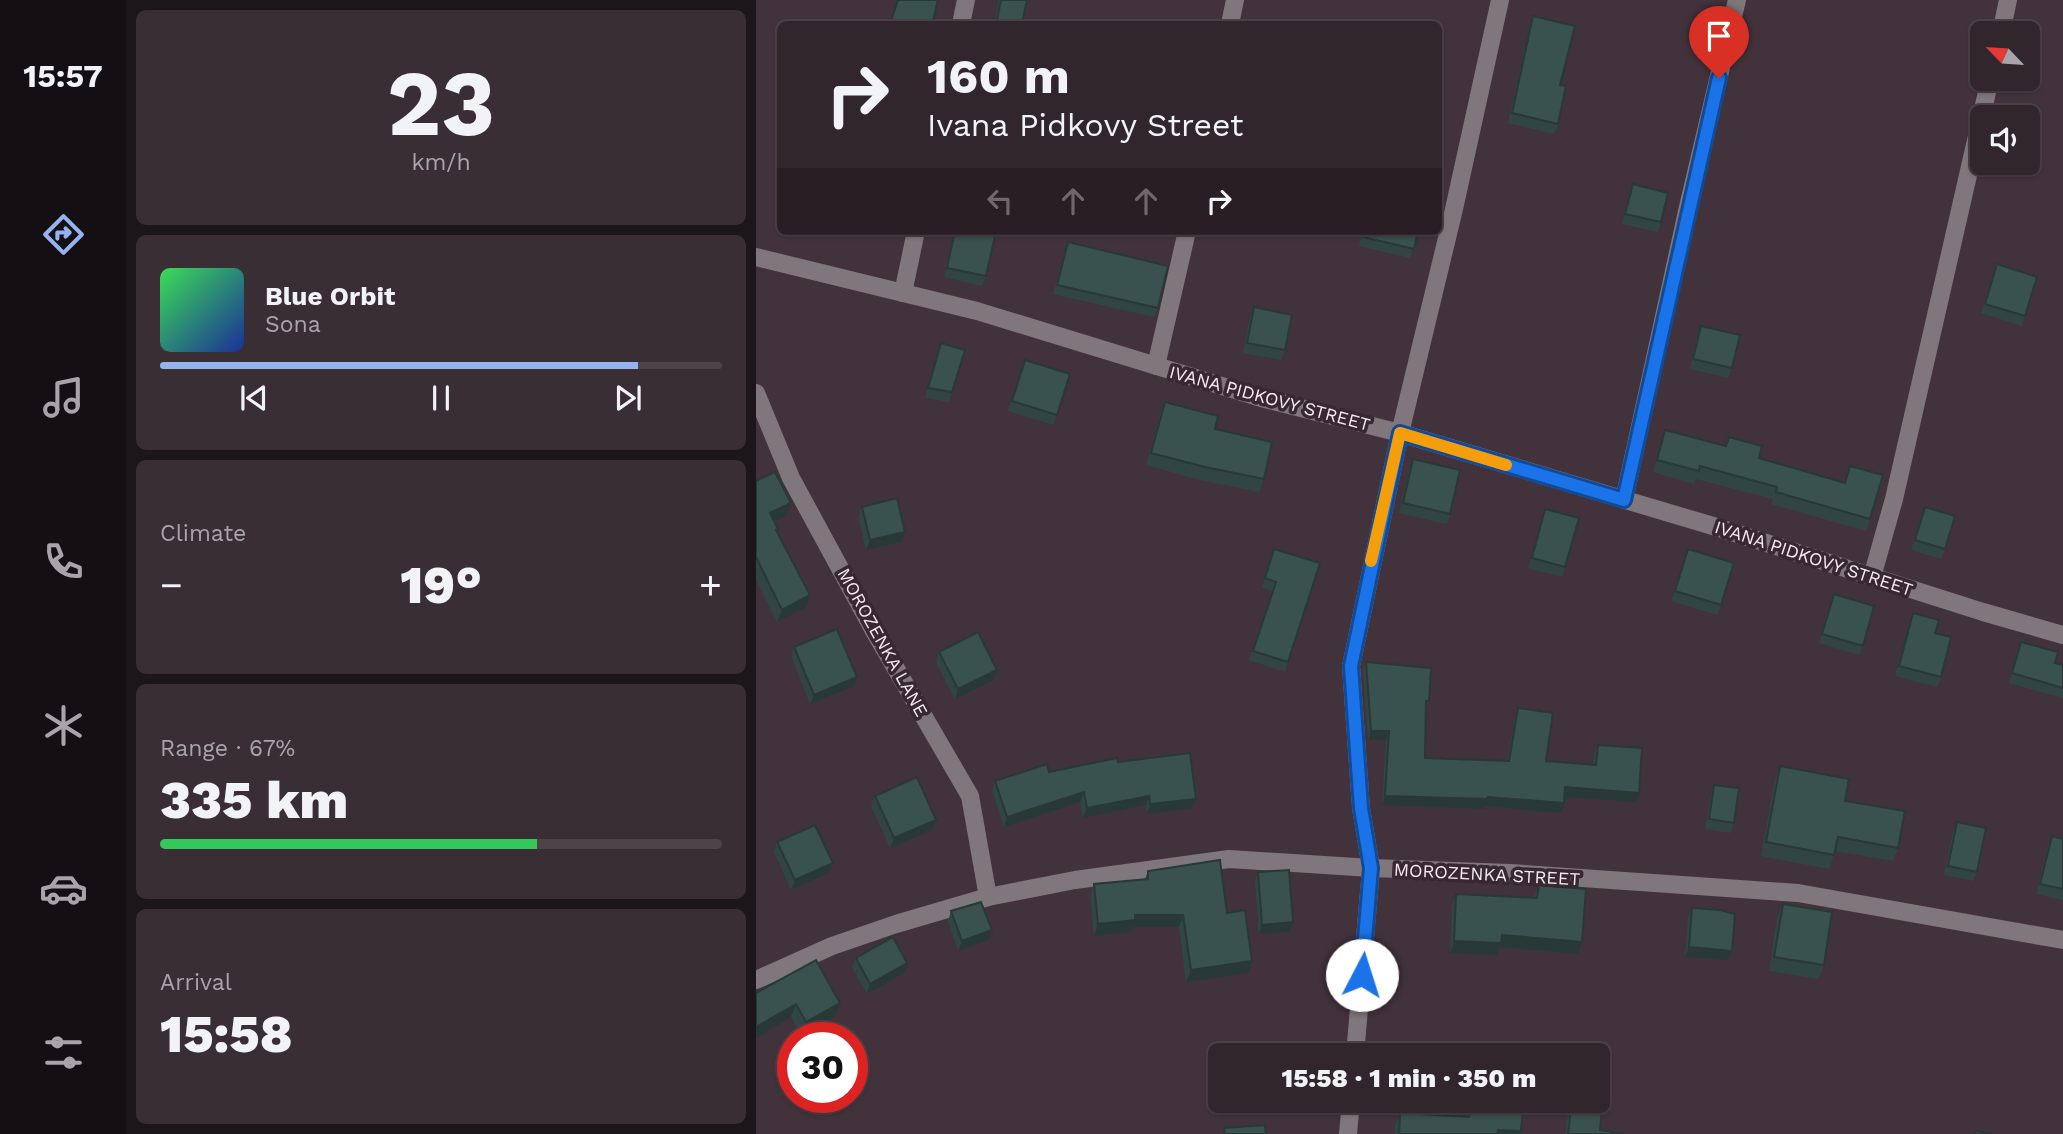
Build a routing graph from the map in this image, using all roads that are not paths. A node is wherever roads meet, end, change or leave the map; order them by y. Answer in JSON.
{"nodes":[{"id":1,"x":966,"y":0,"type":"edge"},
{"id":2,"x":1235,"y":0,"type":"edge"},
{"id":3,"x":1500,"y":0,"type":"edge"},
{"id":4,"x":1737,"y":0,"type":"edge"},
{"id":5,"x":2008,"y":0,"type":"edge"},
{"id":6,"x":962,"y":21,"type":"edge"},
{"id":7,"x":1231,"y":21,"type":"edge"},
{"id":8,"x":2004,"y":21,"type":"edge"},
{"id":9,"x":1987,"y":91,"type":"edge"},
{"id":10,"x":915,"y":235,"type":"edge"},
{"id":11,"x":1186,"y":235,"type":"edge"},
{"id":12,"x":756,"y":257,"type":"edge"},
{"id":13,"x":903,"y":293,"type":"junction"},
{"id":14,"x":1156,"y":366,"type":"junction"},
{"id":15,"x":756,"y":393,"type":"edge"},
{"id":16,"x":1400,"y":433,"type":"junction"},
{"id":17,"x":1624,"y":500,"type":"junction"},
{"id":18,"x":1872,"y":577,"type":"junction"},
{"id":19,"x":2063,"y":635,"type":"edge"},
{"id":20,"x":1371,"y":868,"type":"junction"},
{"id":21,"x":988,"y":897,"type":"junction"},
{"id":22,"x":2063,"y":940,"type":"edge"},
{"id":23,"x":756,"y":980,"type":"edge"},
{"id":24,"x":1355,"y":1043,"type":"edge"},
{"id":25,"x":1350,"y":1113,"type":"edge"},
{"id":26,"x":1348,"y":1134,"type":"edge"}],
"edges":[{"from":1,"to":6,"type":"street"},
{"from":2,"to":7,"type":"street"},
{"from":3,"to":16,"type":"street"},
{"from":4,"to":17,"type":"street"},
{"from":5,"to":8,"type":"street"},
{"from":9,"to":18,"type":"street"},
{"from":10,"to":13,"type":"street"},
{"from":11,"to":14,"type":"street"},
{"from":12,"to":13,"type":"street","name":"IVANA PIDKOVY STREET"},
{"from":13,"to":14,"type":"street","name":"IVANA PIDKOVY STREET"},
{"from":14,"to":16,"type":"street","name":"IVANA PIDKOVY STREET"},
{"from":15,"to":21,"type":"street","name":"MOROZENKA LANE"},
{"from":16,"to":17,"type":"street","name":"IVANA PIDKOVY STREET"},
{"from":16,"to":20,"type":"street"},
{"from":17,"to":18,"type":"street","name":"IVANA PIDKOVY STREET"},
{"from":18,"to":19,"type":"street","name":"IVANA PIDKOVY STREET"},
{"from":20,"to":21,"type":"street","name":"MOROZENKA STREET"},
{"from":20,"to":22,"type":"street","name":"MOROZENKA STREET"},
{"from":20,"to":24,"type":"street"},
{"from":21,"to":23,"type":"street","name":"MOROZENKA STREET"},
{"from":25,"to":26,"type":"street"}]}
